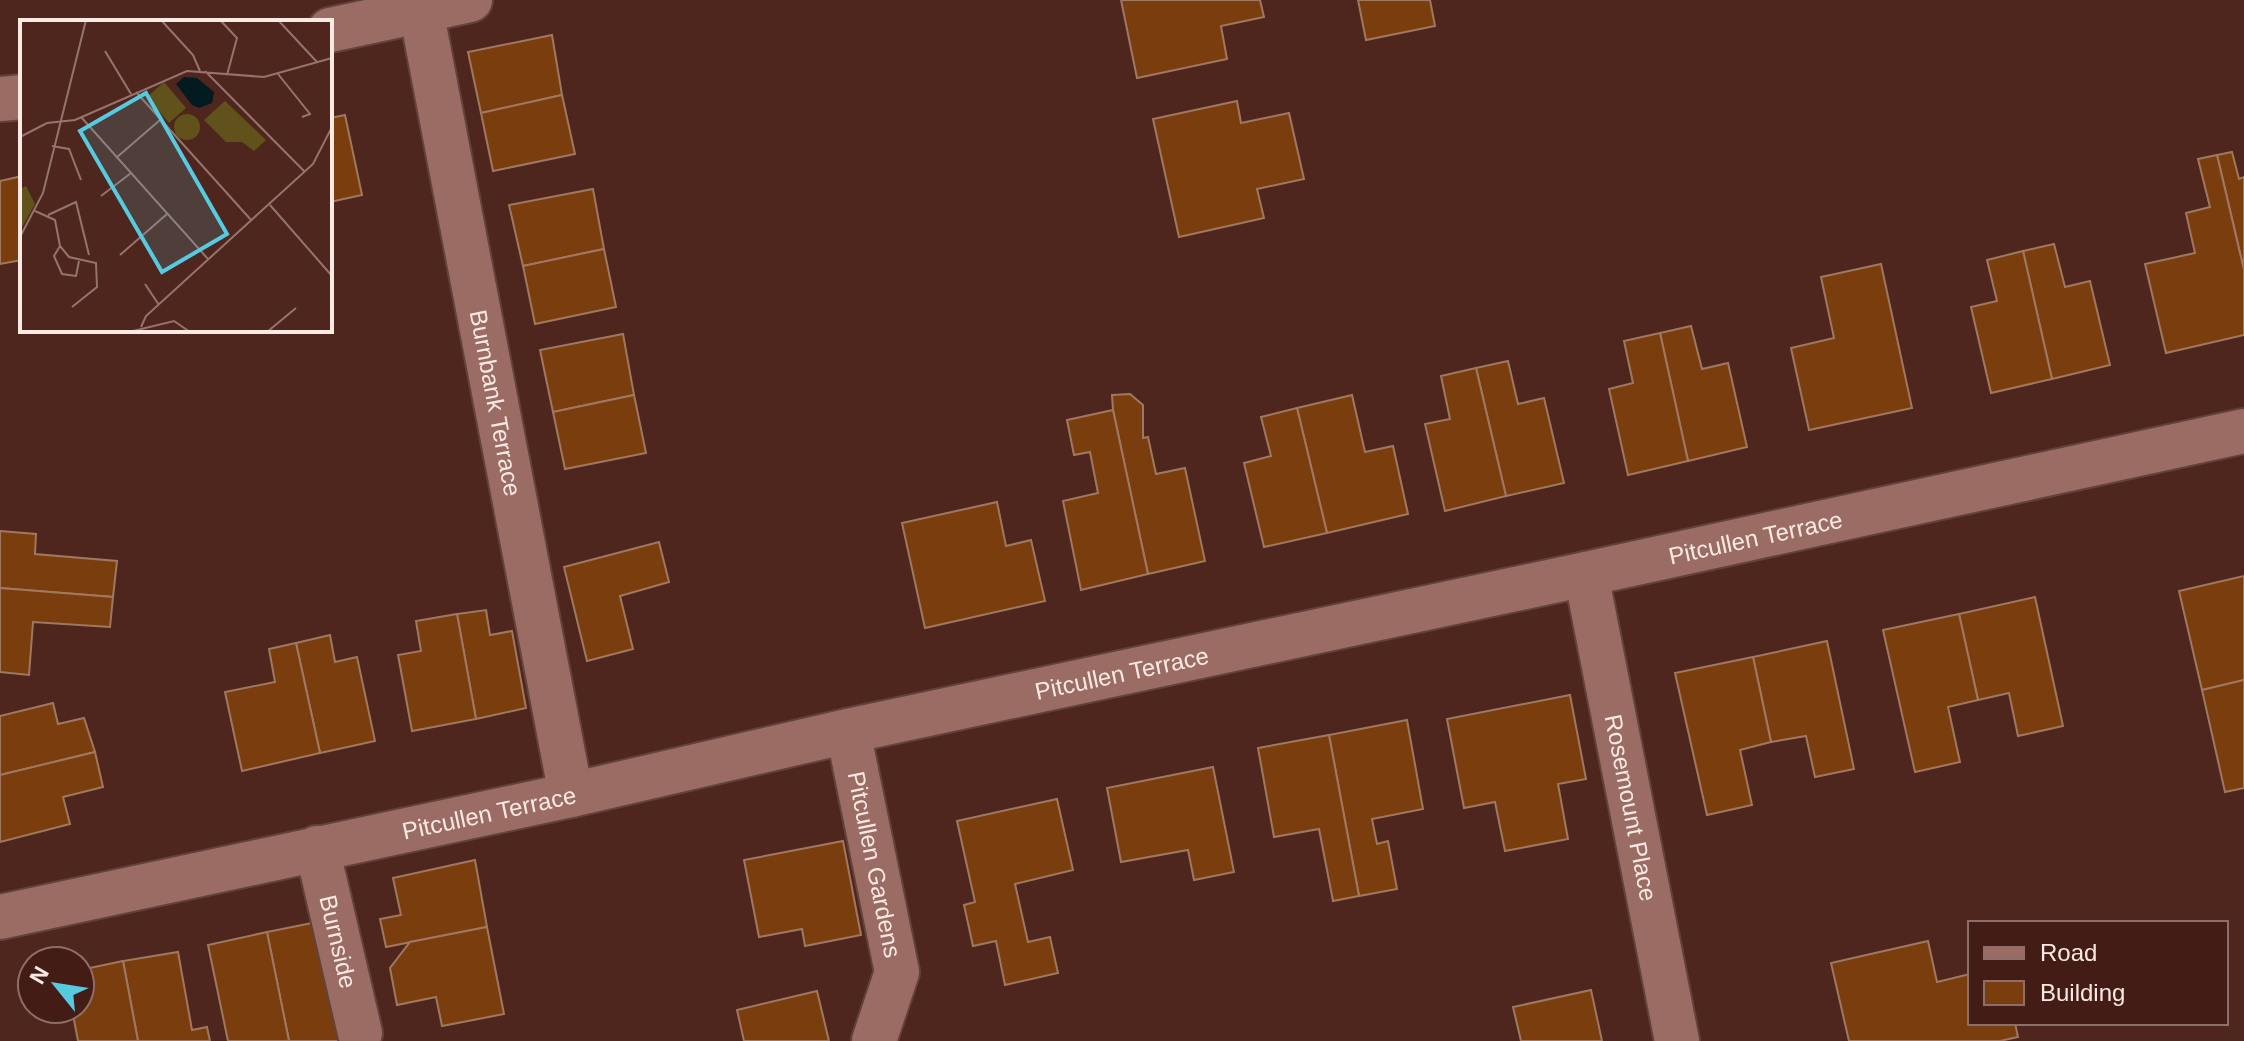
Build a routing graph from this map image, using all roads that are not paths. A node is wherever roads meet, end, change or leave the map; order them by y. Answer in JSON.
{"nodes":[{"id":1,"x":470,"y":0,"type":"edge"},
{"id":2,"x":421,"y":10,"type":"junction"},
{"id":3,"x":332,"y":30,"type":"edge"},
{"id":4,"x":20,"y":97,"type":"edge"},
{"id":5,"x":0,"y":99,"type":"edge"},
{"id":6,"x":2244,"y":431,"type":"edge"},
{"id":7,"x":1586,"y":574,"type":"junction"},
{"id":8,"x":848,"y":731,"type":"junction"},
{"id":9,"x":571,"y":795,"type":"junction"},
{"id":10,"x":317,"y":848,"type":"junction"},
{"id":11,"x":0,"y":917,"type":"edge"},
{"id":12,"x":360,"y":1033,"type":"dead end"},
{"id":13,"x":874,"y":1041,"type":"edge"},
{"id":14,"x":1677,"y":1041,"type":"edge"}],
"edges":[{"from":1,"to":2,"type":"street"},
{"from":2,"to":3,"type":"street"},
{"from":2,"to":9,"type":"street","name":"Burnbank Terrace"},
{"from":4,"to":5,"type":"street"},
{"from":6,"to":7,"type":"street","name":"Pitcullen Terrace"},
{"from":7,"to":8,"type":"street","name":"Pitcullen Terrace"},
{"from":7,"to":14,"type":"street","name":"Rosemount Place"},
{"from":8,"to":9,"type":"street","name":"Pitcullen Terrace"},
{"from":8,"to":13,"type":"street","name":"Pitcullen Gardens"},
{"from":9,"to":10,"type":"street","name":"Pitcullen Terrace"},
{"from":10,"to":11,"type":"street","name":"Pitcullen Terrace"},
{"from":10,"to":12,"type":"street","name":"Burnside"}]}
